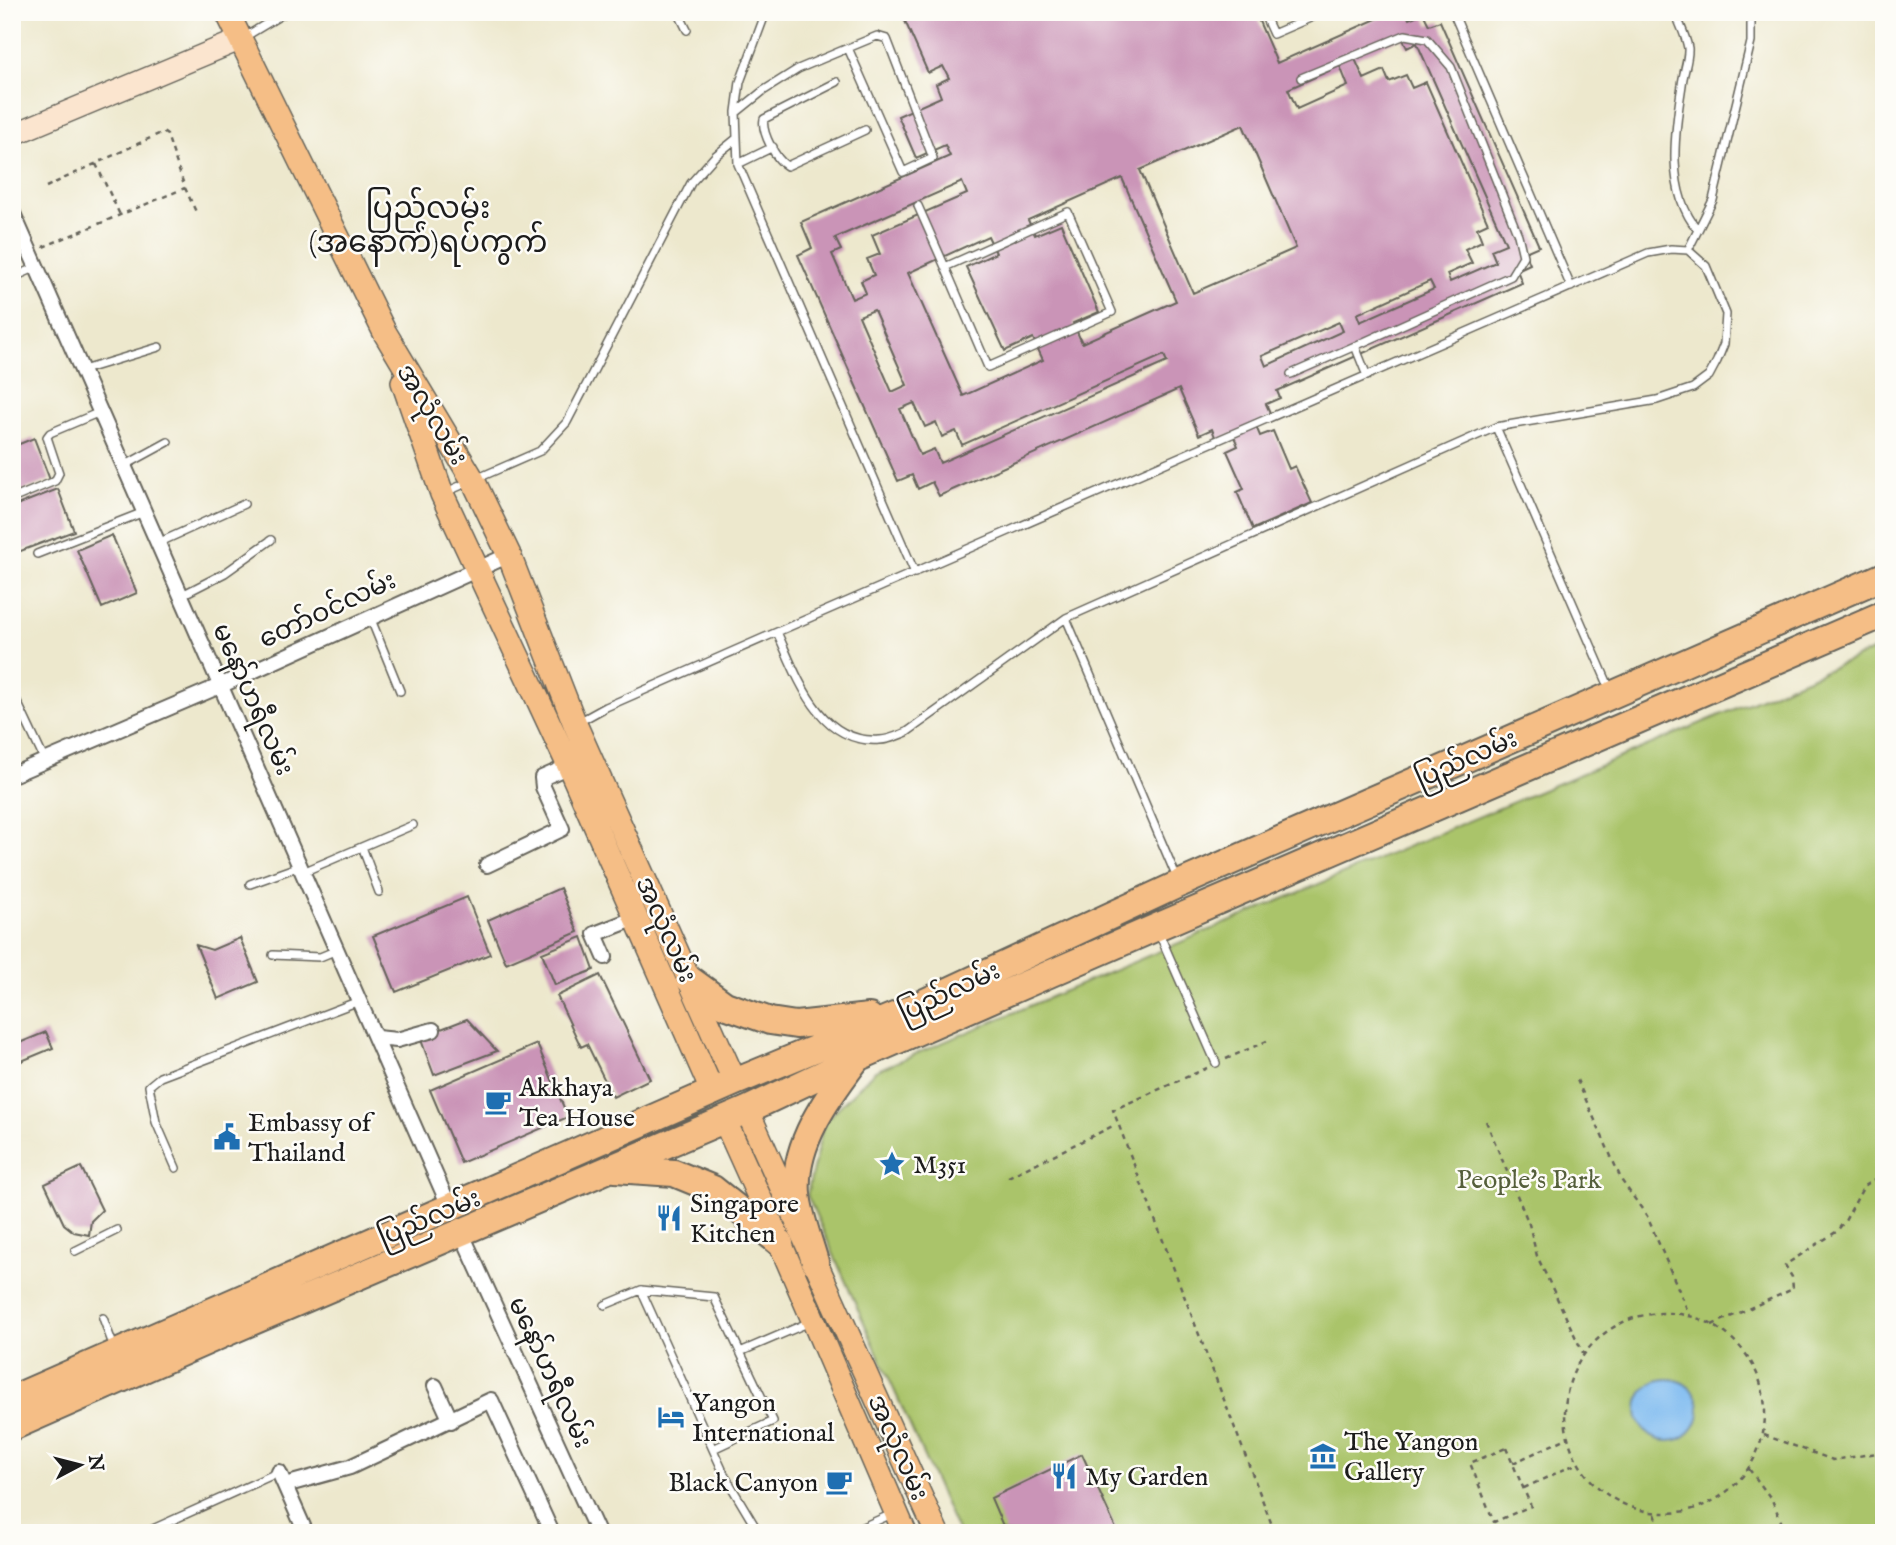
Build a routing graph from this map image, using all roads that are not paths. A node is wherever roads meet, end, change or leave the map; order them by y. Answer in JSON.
{"nodes":[{"id":1,"x":227,"y":12,"type":"edge"},
{"id":2,"x":286,"y":12,"type":"edge"},
{"id":3,"x":678,"y":12,"type":"edge"},
{"id":4,"x":766,"y":12,"type":"edge"},
{"id":5,"x":1264,"y":12,"type":"edge"},
{"id":6,"x":1324,"y":12,"type":"edge"},
{"id":7,"x":1453,"y":12,"type":"edge"},
{"id":8,"x":1675,"y":12,"type":"edge"},
{"id":9,"x":1751,"y":12,"type":"edge"},
{"id":10,"x":687,"y":30,"type":"dead end"},
{"id":11,"x":239,"y":40,"type":"junction"},
{"id":12,"x":848,"y":48,"type":"junction"},
{"id":13,"x":1301,"y":78,"type":"dead end"},
{"id":14,"x":837,"y":82,"type":"dead end"},
{"id":15,"x":736,"y":112,"type":"junction"},
{"id":16,"x":864,"y":130,"type":"dead end"},
{"id":17,"x":12,"y":135,"type":"edge"},
{"id":18,"x":736,"y":139,"type":"junction"},
{"id":19,"x":772,"y":147,"type":"junction"},
{"id":20,"x":738,"y":164,"type":"junction"},
{"id":21,"x":918,"y":206,"type":"dead end"},
{"id":22,"x":12,"y":211,"type":"edge"},
{"id":23,"x":1698,"y":230,"type":"junction"},
{"id":24,"x":1688,"y":250,"type":"junction"},
{"id":25,"x":37,"y":267,"type":"junction"},
{"id":26,"x":944,"y":267,"type":"junction"},
{"id":27,"x":12,"y":278,"type":"edge"},
{"id":28,"x":1571,"y":287,"type":"junction"},
{"id":29,"x":385,"y":333,"type":"junction"},
{"id":30,"x":1355,"y":346,"type":"junction"},
{"id":31,"x":159,"y":347,"type":"dead end"},
{"id":32,"x":83,"y":370,"type":"junction"},
{"id":33,"x":1291,"y":374,"type":"dead end"},
{"id":34,"x":1367,"y":376,"type":"junction"},
{"id":35,"x":100,"y":411,"type":"junction"},
{"id":36,"x":1496,"y":427,"type":"junction"},
{"id":37,"x":167,"y":442,"type":"dead end"},
{"id":38,"x":124,"y":466,"type":"junction"},
{"id":39,"x":473,"y":480,"type":"junction"},
{"id":40,"x":442,"y":494,"type":"junction"},
{"id":41,"x":12,"y":499,"type":"edge"},
{"id":42,"x":244,"y":504,"type":"dead end"},
{"id":43,"x":145,"y":512,"type":"junction"},
{"id":44,"x":271,"y":540,"type":"dead end"},
{"id":45,"x":158,"y":543,"type":"junction"},
{"id":46,"x":37,"y":554,"type":"dead end"},
{"id":47,"x":509,"y":555,"type":"junction"},
{"id":48,"x":477,"y":568,"type":"junction"},
{"id":49,"x":915,"y":573,"type":"junction"},
{"id":50,"x":1884,"y":576,"type":"edge"},
{"id":51,"x":181,"y":595,"type":"junction"},
{"id":52,"x":1884,"y":614,"type":"edge"},
{"id":53,"x":370,"y":616,"type":"junction"},
{"id":54,"x":1066,"y":618,"type":"junction"},
{"id":55,"x":777,"y":632,"type":"junction"},
{"id":56,"x":222,"y":685,"type":"junction"},
{"id":57,"x":12,"y":691,"type":"edge"},
{"id":58,"x":400,"y":691,"type":"dead end"},
{"id":59,"x":15,"y":703,"type":"edge"},
{"id":60,"x":1619,"y":710,"type":"junction"},
{"id":61,"x":575,"y":724,"type":"junction"},
{"id":62,"x":553,"y":734,"type":"junction"},
{"id":63,"x":45,"y":761,"type":"junction"},
{"id":64,"x":569,"y":766,"type":"junction"},
{"id":65,"x":12,"y":775,"type":"edge"},
{"id":66,"x":413,"y":825,"type":"dead end"},
{"id":67,"x":362,"y":847,"type":"junction"},
{"id":68,"x":487,"y":865,"type":"dead end"},
{"id":69,"x":302,"y":869,"type":"junction"},
{"id":70,"x":250,"y":884,"type":"dead end"},
{"id":71,"x":1179,"y":884,"type":"junction"},
{"id":72,"x":379,"y":892,"type":"dead end"},
{"id":73,"x":636,"y":918,"type":"junction"},
{"id":74,"x":1157,"y":927,"type":"junction"},
{"id":75,"x":338,"y":950,"type":"junction"},
{"id":76,"x":273,"y":955,"type":"dead end"},
{"id":77,"x":605,"y":957,"type":"dead end"},
{"id":78,"x":689,"y":979,"type":"junction"},
{"id":79,"x":360,"y":1000,"type":"junction"},
{"id":80,"x":899,"y":1014,"type":"junction"},
{"id":81,"x":433,"y":1030,"type":"dead end"},
{"id":82,"x":377,"y":1038,"type":"junction"},
{"id":83,"x":859,"y":1057,"type":"junction"},
{"id":84,"x":1216,"y":1063,"type":"road end"},
{"id":85,"x":724,"y":1087,"type":"junction"},
{"id":86,"x":736,"y":1114,"type":"junction"},
{"id":87,"x":176,"y":1168,"type":"dead end"},
{"id":88,"x":610,"y":1169,"type":"junction"},
{"id":89,"x":450,"y":1208,"type":"junction"},
{"id":90,"x":117,"y":1230,"type":"dead end"},
{"id":91,"x":460,"y":1232,"type":"junction"},
{"id":92,"x":780,"y":1242,"type":"junction"},
{"id":93,"x":75,"y":1251,"type":"dead end"},
{"id":94,"x":815,"y":1262,"type":"junction"},
{"id":95,"x":641,"y":1290,"type":"junction"},
{"id":96,"x":605,"y":1305,"type":"dead end"},
{"id":97,"x":836,"y":1309,"type":"junction"},
{"id":98,"x":103,"y":1318,"type":"dead end"},
{"id":99,"x":814,"y":1320,"type":"junction"},
{"id":100,"x":740,"y":1352,"type":"junction"},
{"id":101,"x":116,"y":1353,"type":"junction"},
{"id":102,"x":435,"y":1386,"type":"dead end"},
{"id":103,"x":12,"y":1399,"type":"edge"},
{"id":104,"x":451,"y":1421,"type":"junction"},
{"id":105,"x":12,"y":1427,"type":"edge"},
{"id":106,"x":713,"y":1449,"type":"junction"},
{"id":107,"x":282,"y":1478,"type":"junction"},
{"id":108,"x":901,"y":1522,"type":"edge"},
{"id":109,"x":144,"y":1533,"type":"edge"},
{"id":110,"x":306,"y":1533,"type":"edge"},
{"id":111,"x":552,"y":1533,"type":"edge"},
{"id":112,"x":598,"y":1533,"type":"edge"},
{"id":113,"x":759,"y":1533,"type":"edge"},
{"id":114,"x":849,"y":1533,"type":"edge"},
{"id":115,"x":937,"y":1533,"type":"edge"}],
"edges":[{"from":1,"to":11,"type":"main road","name":"အလုံလမ်း"},
{"from":2,"to":11,"type":"lane"},
{"from":3,"to":10,"type":"lane"},
{"from":4,"to":15,"type":"lane"},
{"from":5,"to":6,"type":"lane"},
{"from":7,"to":28,"type":"lane"},
{"from":8,"to":23,"type":"lane"},
{"from":9,"to":23,"type":"lane"},
{"from":11,"to":17,"type":"street"},
{"from":11,"to":29,"type":"main road","name":"အလုံလမ်း"},
{"from":12,"to":12,"type":"lane"},
{"from":12,"to":15,"type":"lane"},
{"from":13,"to":30,"type":"lane"},
{"from":14,"to":19,"type":"lane"},
{"from":15,"to":18,"type":"lane"},
{"from":16,"to":19,"type":"lane"},
{"from":18,"to":20,"type":"lane"},
{"from":18,"to":39,"type":"lane"},
{"from":19,"to":20,"type":"lane"},
{"from":20,"to":49,"type":"lane"},
{"from":21,"to":26,"type":"lane"},
{"from":22,"to":25,"type":"street","name":"မနော်ဟရီလမ်း"},
{"from":23,"to":24,"type":"lane"},
{"from":24,"to":28,"type":"lane"},
{"from":24,"to":36,"type":"lane"},
{"from":25,"to":27,"type":"lane"},
{"from":25,"to":32,"type":"street","name":"မနော်ဟရီလမ်း"},
{"from":26,"to":26,"type":"lane"},
{"from":28,"to":34,"type":"lane"},
{"from":29,"to":39,"type":"main road","name":"အလုံလမ်း"},
{"from":29,"to":40,"type":"main road","name":"အလုံလမ်း"},
{"from":30,"to":33,"type":"lane"},
{"from":30,"to":34,"type":"lane"},
{"from":31,"to":32,"type":"lane"},
{"from":32,"to":35,"type":"street","name":"မနော်ဟရီလမ်း"},
{"from":34,"to":49,"type":"lane"},
{"from":35,"to":38,"type":"street","name":"မနော်ဟရီလမ်း"},
{"from":35,"to":41,"type":"lane"},
{"from":36,"to":54,"type":"lane"},
{"from":36,"to":60,"type":"lane"},
{"from":37,"to":38,"type":"lane"},
{"from":38,"to":43,"type":"street","name":"မနော်ဟရီလမ်း"},
{"from":39,"to":40,"type":"lane"},
{"from":39,"to":47,"type":"main road","name":"အလုံလမ်း"},
{"from":40,"to":48,"type":"main road","name":"အလုံလမ်း"},
{"from":42,"to":45,"type":"lane"},
{"from":43,"to":45,"type":"street","name":"မနော်ဟရီလမ်း"},
{"from":43,"to":46,"type":"lane"},
{"from":44,"to":51,"type":"lane"},
{"from":45,"to":51,"type":"street","name":"မနော်ဟရီလမ်း"},
{"from":47,"to":48,"type":"street","name":"တော်ဝင်လမ်း"},
{"from":47,"to":61,"type":"main road","name":"အလုံလမ်း"},
{"from":48,"to":53,"type":"street","name":"တော်ဝင်လမ်း"},
{"from":48,"to":62,"type":"main road","name":"အလုံလမ်း"},
{"from":49,"to":55,"type":"lane"},
{"from":50,"to":60,"type":"highway","name":"ပြည်လမ်း"},
{"from":51,"to":56,"type":"street","name":"မနော်ဟရီလမ်း"},
{"from":52,"to":60,"type":"highway","name":"ပြည်လမ်း"},
{"from":53,"to":56,"type":"street","name":"တော်ဝင်လမ်း"},
{"from":53,"to":58,"type":"lane"},
{"from":54,"to":55,"type":"lane"},
{"from":54,"to":71,"type":"lane"},
{"from":55,"to":61,"type":"lane"},
{"from":56,"to":63,"type":"street","name":"တော်ဝင်လမ်း"},
{"from":56,"to":69,"type":"street","name":"မနော်ဟရီလမ်း"},
{"from":57,"to":59,"type":"lane"},
{"from":59,"to":63,"type":"lane"},
{"from":60,"to":71,"type":"highway","name":"ပြည်လမ်း"},
{"from":60,"to":74,"type":"highway","name":"ပြည်လမ်း"},
{"from":61,"to":62,"type":"lane"},
{"from":61,"to":78,"type":"main road","name":"အလုံလမ်း"},
{"from":62,"to":64,"type":"main road","name":"အလုံလမ်း"},
{"from":63,"to":65,"type":"street","name":"တော်ဝင်လမ်း"},
{"from":64,"to":68,"type":"street"},
{"from":64,"to":73,"type":"main road","name":"အလုံလမ်း"},
{"from":66,"to":67,"type":"lane"},
{"from":67,"to":69,"type":"lane"},
{"from":67,"to":72,"type":"lane"},
{"from":69,"to":70,"type":"lane"},
{"from":69,"to":75,"type":"street","name":"မနော်ဟရီလမ်း"},
{"from":71,"to":80,"type":"highway","name":"ပြည်လမ်း"},
{"from":73,"to":77,"type":"street"},
{"from":73,"to":85,"type":"main road","name":"အလုံလမ်း"},
{"from":74,"to":83,"type":"highway","name":"ပြည်လမ်း"},
{"from":74,"to":84,"type":"lane"},
{"from":75,"to":76,"type":"lane"},
{"from":75,"to":79,"type":"street","name":"မနော်ဟရီလမ်း"},
{"from":78,"to":80,"type":"highway"},
{"from":78,"to":85,"type":"main road","name":"အလုံလမ်း"},
{"from":79,"to":82,"type":"street","name":"မနော်ဟရီလမ်း"},
{"from":79,"to":87,"type":"lane"},
{"from":80,"to":85,"type":"highway","name":"ပြည်လမ်း"},
{"from":81,"to":82,"type":"street"},
{"from":82,"to":89,"type":"street","name":"မနော်ဟရီလမ်း"},
{"from":83,"to":86,"type":"highway","name":"ပြည်လမ်း"},
{"from":83,"to":94,"type":"highway"},
{"from":85,"to":86,"type":"highway","name":"အလုံလမ်း"},
{"from":85,"to":89,"type":"highway","name":"ပြည်လမ်း"},
{"from":86,"to":88,"type":"highway","name":"ပြည်လမ်း"},
{"from":86,"to":92,"type":"main road","name":"အလုံလမ်း"},
{"from":86,"to":94,"type":"main road","name":"အလုံလမ်း"},
{"from":88,"to":91,"type":"highway","name":"ပြည်လမ်း"},
{"from":88,"to":92,"type":"highway"},
{"from":89,"to":101,"type":"highway","name":"ပြည်လမ်း"},
{"from":90,"to":93,"type":"lane"},
{"from":91,"to":105,"type":"highway","name":"ပြည်လမ်း"},
{"from":91,"to":112,"type":"street","name":"မနော်ဟရီလမ်း"},
{"from":92,"to":99,"type":"main road","name":"အလုံလမ်း"},
{"from":94,"to":97,"type":"main road","name":"အလုံလမ်း"},
{"from":95,"to":96,"type":"lane"},
{"from":95,"to":100,"type":"lane"},
{"from":95,"to":106,"type":"lane"},
{"from":97,"to":99,"type":"main road"},
{"from":97,"to":115,"type":"main road","name":"အလုံလမ်း"},
{"from":98,"to":101,"type":"lane"},
{"from":99,"to":100,"type":"lane"},
{"from":99,"to":108,"type":"main road","name":"အလုံလမ်း"},
{"from":100,"to":106,"type":"lane"},
{"from":101,"to":103,"type":"highway","name":"ပြည်လမ်း"},
{"from":102,"to":104,"type":"street"},
{"from":104,"to":107,"type":"street"},
{"from":104,"to":111,"type":"street"},
{"from":106,"to":113,"type":"lane"},
{"from":107,"to":109,"type":"lane"},
{"from":107,"to":110,"type":"street"},
{"from":108,"to":114,"type":"lane"}]}
